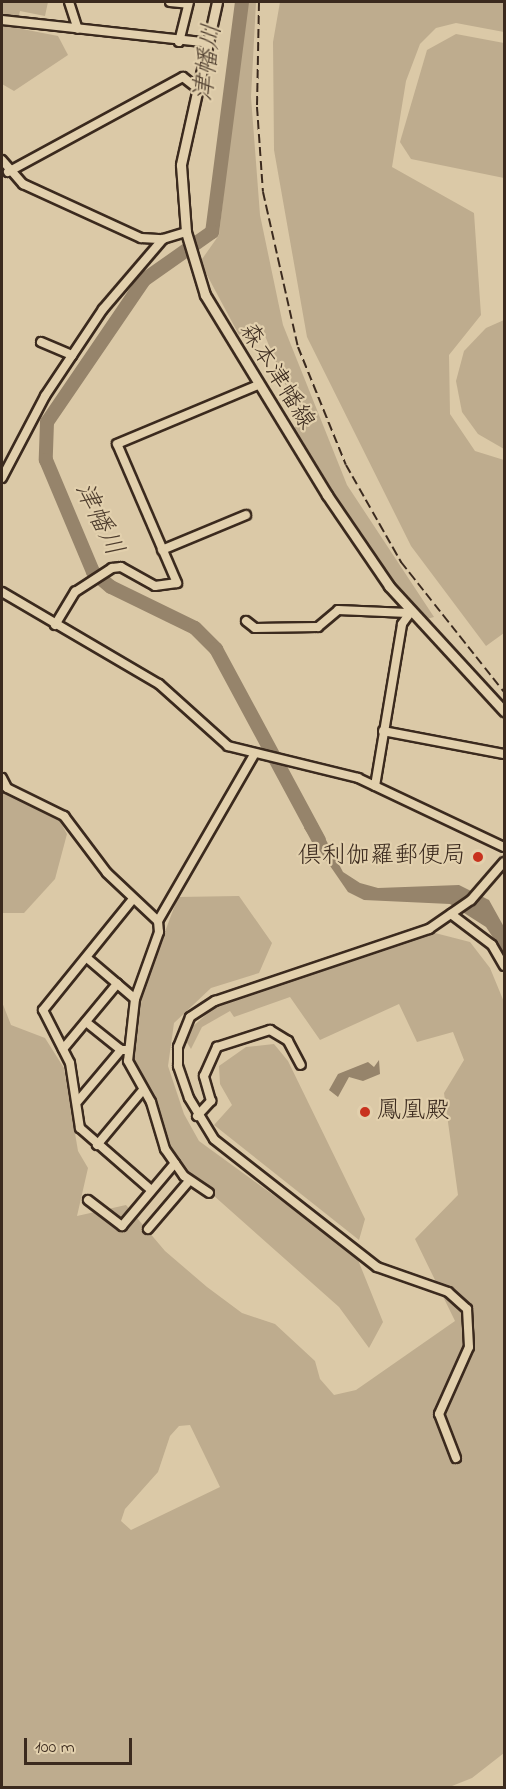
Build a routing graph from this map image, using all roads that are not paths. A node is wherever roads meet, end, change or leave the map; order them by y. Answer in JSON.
{"nodes":[{"id":1,"x":69,"y":2,"type":"edge"},
{"id":2,"x":170,"y":2,"type":"edge"},
{"id":3,"x":217,"y":2,"type":"edge"},
{"id":4,"x":189,"y":3,"type":"edge"},
{"id":5,"x":2,"y":20,"type":"edge"},
{"id":6,"x":78,"y":29,"type":"junction"},
{"id":7,"x":179,"y":42,"type":"junction"},
{"id":8,"x":209,"y":43,"type":"junction"},
{"id":9,"x":197,"y":88,"type":"junction"},
{"id":10,"x":2,"y":159,"type":"edge"},
{"id":11,"x":8,"y":172,"type":"junction"},
{"id":12,"x":186,"y":232,"type":"junction"},
{"id":13,"x":163,"y":239,"type":"junction"},
{"id":14,"x":41,"y":342,"type":"dead end"},
{"id":15,"x":72,"y":355,"type":"junction"},
{"id":16,"x":258,"y":385,"type":"junction"},
{"id":17,"x":2,"y":478,"type":"edge"},
{"id":18,"x":246,"y":515,"type":"dead end"},
{"id":19,"x":162,"y":550,"type":"junction"},
{"id":20,"x":2,"y":592,"type":"edge"},
{"id":21,"x":410,"y":613,"type":"junction"},
{"id":22,"x":246,"y":621,"type":"dead end"},
{"id":23,"x":55,"y":625,"type":"junction"},
{"id":24,"x":504,"y":711,"type":"edge"},
{"id":25,"x":383,"y":731,"type":"junction"},
{"id":26,"x":504,"y":754,"type":"edge"},
{"id":27,"x":254,"y":755,"type":"junction"},
{"id":28,"x":2,"y":778,"type":"edge"},
{"id":29,"x":375,"y":786,"type":"junction"},
{"id":30,"x":4,"y":787,"type":"edge"},
{"id":31,"x":504,"y":846,"type":"edge"},
{"id":32,"x":504,"y":862,"type":"edge"},
{"id":33,"x":133,"y":899,"type":"junction"},
{"id":34,"x":452,"y":914,"type":"junction"},
{"id":35,"x":158,"y":921,"type":"junction"},
{"id":36,"x":87,"y":958,"type":"junction"},
{"id":37,"x":504,"y":966,"type":"edge"},
{"id":38,"x":117,"y":984,"type":"junction"},
{"id":39,"x":135,"y":999,"type":"junction"},
{"id":40,"x":86,"y":1022,"type":"junction"},
{"id":41,"x":63,"y":1049,"type":"junction"},
{"id":42,"x":124,"y":1050,"type":"junction"},
{"id":43,"x":301,"y":1065,"type":"dead end"},
{"id":44,"x":143,"y":1090,"type":"junction"},
{"id":45,"x":78,"y":1101,"type":"junction"},
{"id":46,"x":197,"y":1116,"type":"junction"},
{"id":47,"x":97,"y":1145,"type":"junction"},
{"id":48,"x":175,"y":1163,"type":"junction"},
{"id":49,"x":189,"y":1181,"type":"junction"},
{"id":50,"x":151,"y":1190,"type":"junction"},
{"id":51,"x":209,"y":1193,"type":"dead end"},
{"id":52,"x":88,"y":1200,"type":"dead end"},
{"id":53,"x":148,"y":1229,"type":"dead end"},
{"id":54,"x":456,"y":1458,"type":"dead end"}],
"edges":[{"from":1,"to":6,"type":"street"},
{"from":2,"to":4,"type":"street"},
{"from":3,"to":8,"type":"main road","name":"森本津幡線"},
{"from":4,"to":7,"type":"street"},
{"from":5,"to":6,"type":"street"},
{"from":6,"to":7,"type":"street"},
{"from":7,"to":8,"type":"street"},
{"from":8,"to":9,"type":"main road","name":"森本津幡線"},
{"from":9,"to":11,"type":"street"},
{"from":9,"to":12,"type":"main road","name":"森本津幡線"},
{"from":10,"to":11,"type":"street"},
{"from":11,"to":13,"type":"street"},
{"from":12,"to":13,"type":"street"},
{"from":12,"to":16,"type":"main road","name":"森本津幡線"},
{"from":13,"to":15,"type":"street"},
{"from":14,"to":15,"type":"street"},
{"from":15,"to":17,"type":"street"},
{"from":16,"to":19,"type":"street"},
{"from":16,"to":21,"type":"main road","name":"森本津幡線"},
{"from":18,"to":19,"type":"street"},
{"from":19,"to":23,"type":"street"},
{"from":20,"to":23,"type":"street"},
{"from":21,"to":22,"type":"street"},
{"from":21,"to":24,"type":"main road","name":"森本津幡線"},
{"from":21,"to":25,"type":"street"},
{"from":23,"to":27,"type":"street"},
{"from":25,"to":26,"type":"street"},
{"from":25,"to":29,"type":"street"},
{"from":27,"to":29,"type":"street"},
{"from":27,"to":35,"type":"street"},
{"from":28,"to":30,"type":"street"},
{"from":29,"to":31,"type":"street"},
{"from":30,"to":33,"type":"street"},
{"from":32,"to":34,"type":"street"},
{"from":33,"to":35,"type":"street"},
{"from":33,"to":36,"type":"street"},
{"from":34,"to":37,"type":"street"},
{"from":34,"to":46,"type":"street"},
{"from":35,"to":39,"type":"street"},
{"from":36,"to":38,"type":"street"},
{"from":36,"to":41,"type":"street"},
{"from":38,"to":39,"type":"street"},
{"from":38,"to":40,"type":"street"},
{"from":39,"to":42,"type":"street"},
{"from":40,"to":41,"type":"street"},
{"from":40,"to":42,"type":"street"},
{"from":41,"to":45,"type":"street"},
{"from":42,"to":44,"type":"street"},
{"from":42,"to":45,"type":"street"},
{"from":43,"to":46,"type":"street"},
{"from":44,"to":47,"type":"street"},
{"from":44,"to":48,"type":"street"},
{"from":45,"to":47,"type":"street"},
{"from":46,"to":54,"type":"street"},
{"from":47,"to":50,"type":"street"},
{"from":48,"to":49,"type":"street"},
{"from":48,"to":50,"type":"street"},
{"from":49,"to":51,"type":"street"},
{"from":49,"to":53,"type":"street"},
{"from":50,"to":52,"type":"street"}]}
